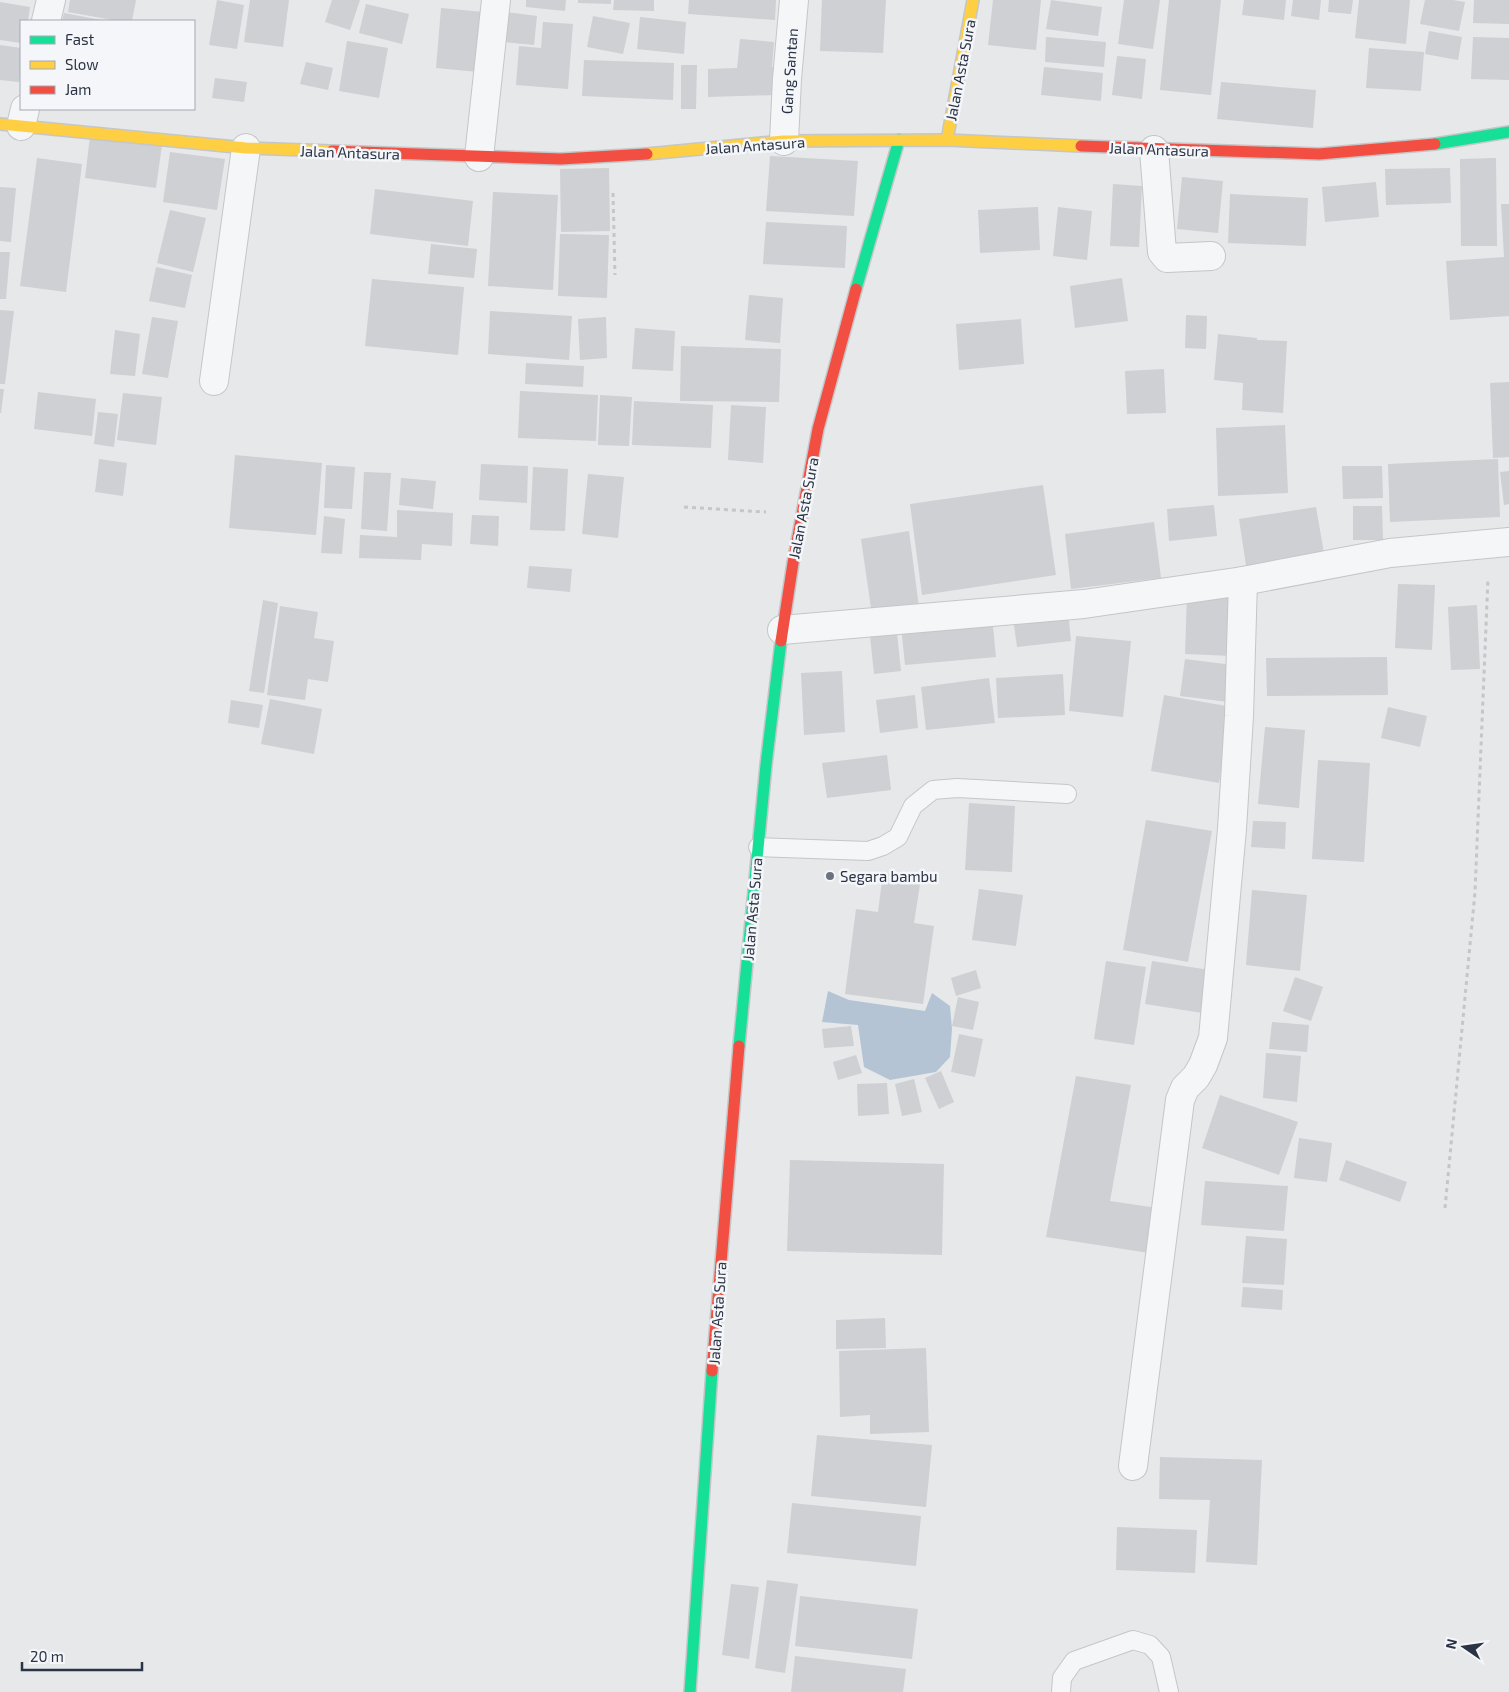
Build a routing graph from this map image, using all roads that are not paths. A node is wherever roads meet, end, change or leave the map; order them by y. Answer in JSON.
{"nodes":[{"id":1,"x":51,"y":0,"type":"edge"},
{"id":2,"x":496,"y":0,"type":"edge"},
{"id":3,"x":794,"y":0,"type":"edge"},
{"id":4,"x":973,"y":0,"type":"edge"},
{"id":5,"x":46,"y":20,"type":"edge"},
{"id":6,"x":15,"y":120,"type":"edge"},
{"id":7,"x":1509,"y":132,"type":"edge"},
{"id":8,"x":899,"y":140,"type":"junction"},
{"id":9,"x":947,"y":140,"type":"junction"},
{"id":10,"x":784,"y":142,"type":"junction"},
{"id":11,"x":246,"y":148,"type":"junction"},
{"id":12,"x":1154,"y":150,"type":"junction"},
{"id":13,"x":479,"y":157,"type":"junction"},
{"id":14,"x":1211,"y":256,"type":"dead end"},
{"id":15,"x":214,"y":381,"type":"dead end"},
{"id":16,"x":1499,"y":544,"type":"edge"},
{"id":17,"x":1243,"y":581,"type":"junction"},
{"id":18,"x":782,"y":630,"type":"junction"},
{"id":19,"x":1067,"y":794,"type":"dead end"},
{"id":20,"x":758,"y":847,"type":"junction"},
{"id":21,"x":1133,"y":1466,"type":"dead end"},
{"id":22,"x":690,"y":1692,"type":"edge"},
{"id":23,"x":1061,"y":1692,"type":"edge"},
{"id":24,"x":1169,"y":1692,"type":"edge"}],
"edges":[{"from":1,"to":5,"type":"street"},
{"from":2,"to":13,"type":"street"},
{"from":3,"to":10,"type":"street","name":"Gang Santan"},
{"from":4,"to":9,"type":"street","name":"Jalan Asta Sura"},
{"from":6,"to":11,"type":"street","name":"Jalan Antasura"},
{"from":7,"to":12,"type":"street","name":"Jalan Antasura"},
{"from":8,"to":9,"type":"street","name":"Jalan Antasura"},
{"from":8,"to":10,"type":"street","name":"Jalan Antasura"},
{"from":8,"to":18,"type":"street","name":"Jalan Asta Sura"},
{"from":9,"to":12,"type":"street","name":"Jalan Antasura"},
{"from":10,"to":13,"type":"street","name":"Jalan Antasura"},
{"from":11,"to":13,"type":"street","name":"Jalan Antasura"},
{"from":11,"to":15,"type":"street"},
{"from":12,"to":14,"type":"street"},
{"from":16,"to":17,"type":"street"},
{"from":17,"to":18,"type":"street"},
{"from":17,"to":21,"type":"street"},
{"from":18,"to":20,"type":"street","name":"Jalan Asta Sura"},
{"from":19,"to":20,"type":"lane"},
{"from":20,"to":22,"type":"street","name":"Jalan Asta Sura"},
{"from":23,"to":24,"type":"lane"}]}
